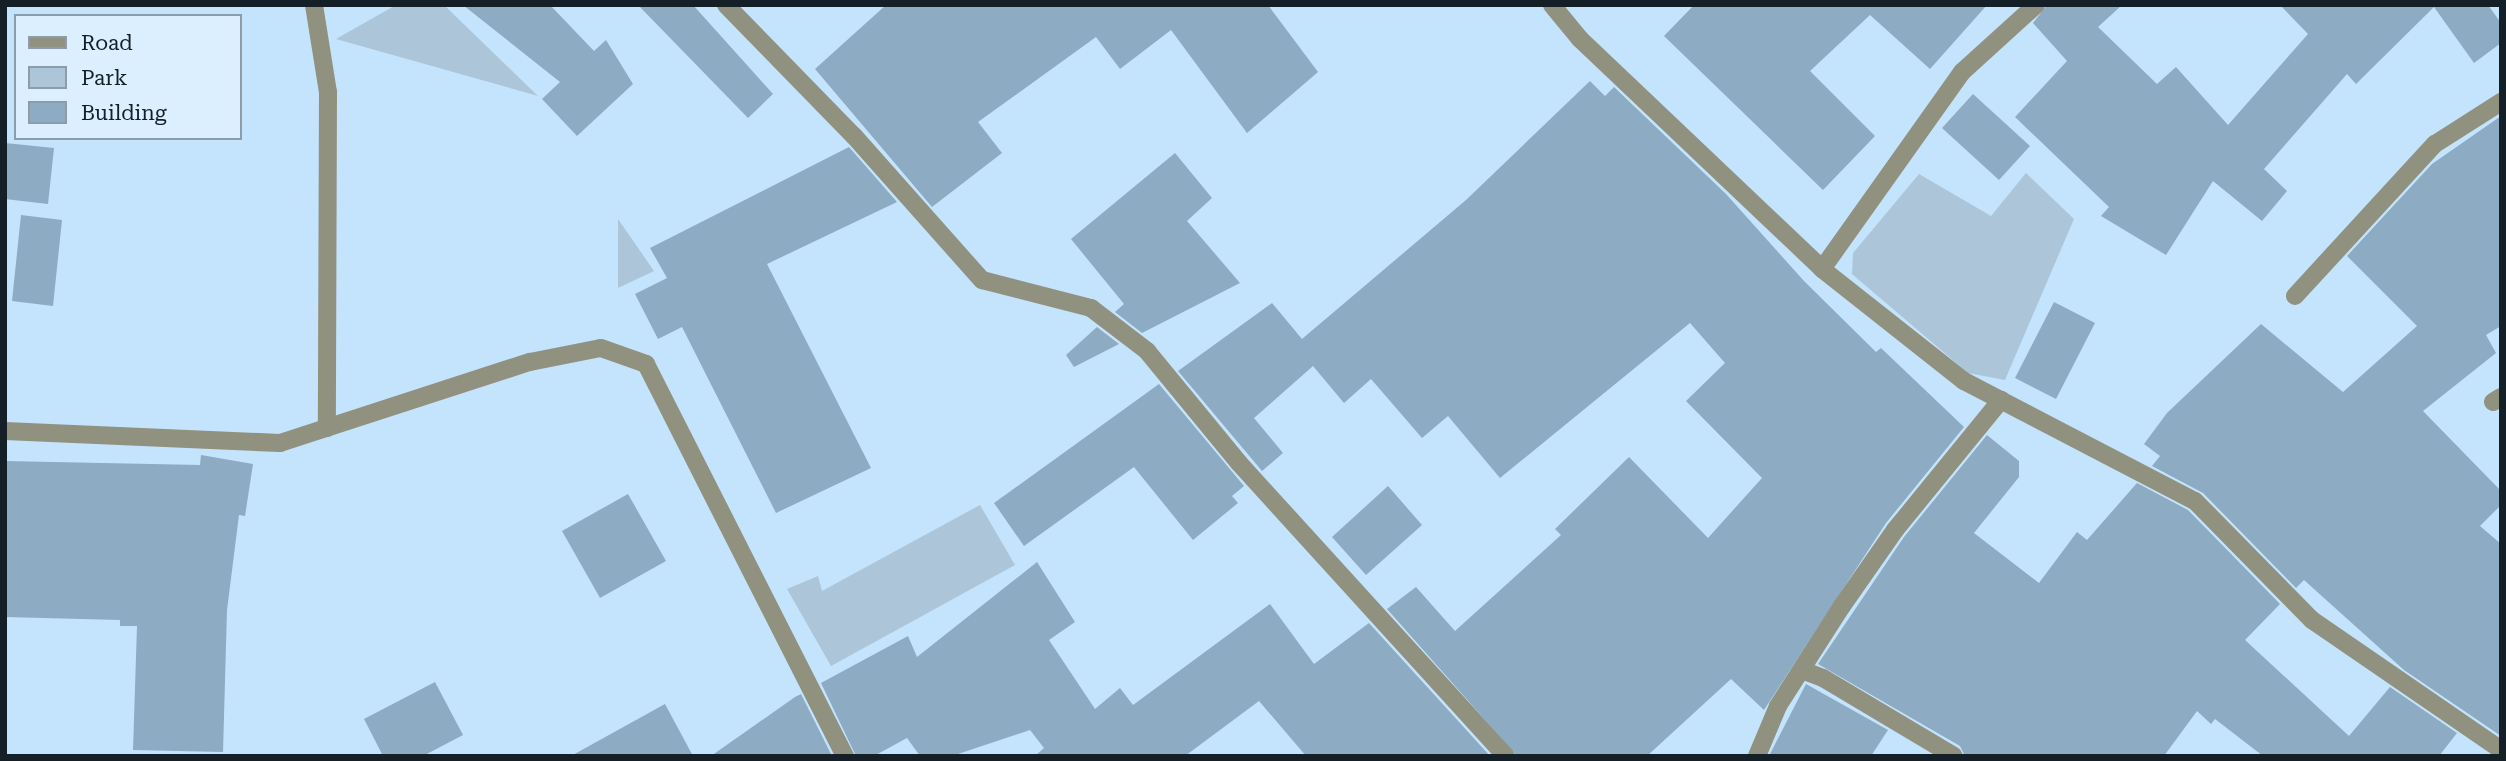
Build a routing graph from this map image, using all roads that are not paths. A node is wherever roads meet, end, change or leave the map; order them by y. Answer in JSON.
{"nodes":[{"id":1,"x":314,"y":5,"type":"edge"},
{"id":2,"x":726,"y":5,"type":"edge"},
{"id":3,"x":1552,"y":5,"type":"edge"},
{"id":4,"x":2036,"y":5,"type":"edge"},
{"id":5,"x":2501,"y":102,"type":"edge"},
{"id":6,"x":1822,"y":269,"type":"junction"},
{"id":7,"x":2295,"y":296,"type":"dead end"},
{"id":8,"x":2001,"y":400,"type":"junction"},
{"id":9,"x":327,"y":428,"type":"junction"},
{"id":10,"x":5,"y":431,"type":"edge"},
{"id":11,"x":1802,"y":670,"type":"junction"},
{"id":12,"x":2501,"y":750,"type":"edge"},
{"id":13,"x":845,"y":756,"type":"edge"},
{"id":14,"x":1506,"y":756,"type":"edge"},
{"id":15,"x":1757,"y":756,"type":"edge"},
{"id":16,"x":1954,"y":756,"type":"edge"}],
"edges":[{"from":1,"to":9,"type":"street"},
{"from":2,"to":14,"type":"street"},
{"from":3,"to":6,"type":"street"},
{"from":4,"to":6,"type":"street"},
{"from":5,"to":7,"type":"street"},
{"from":6,"to":8,"type":"street"},
{"from":8,"to":11,"type":"street"},
{"from":8,"to":12,"type":"street"},
{"from":9,"to":10,"type":"street"},
{"from":9,"to":13,"type":"street"},
{"from":11,"to":15,"type":"street"},
{"from":11,"to":16,"type":"street"}]}
